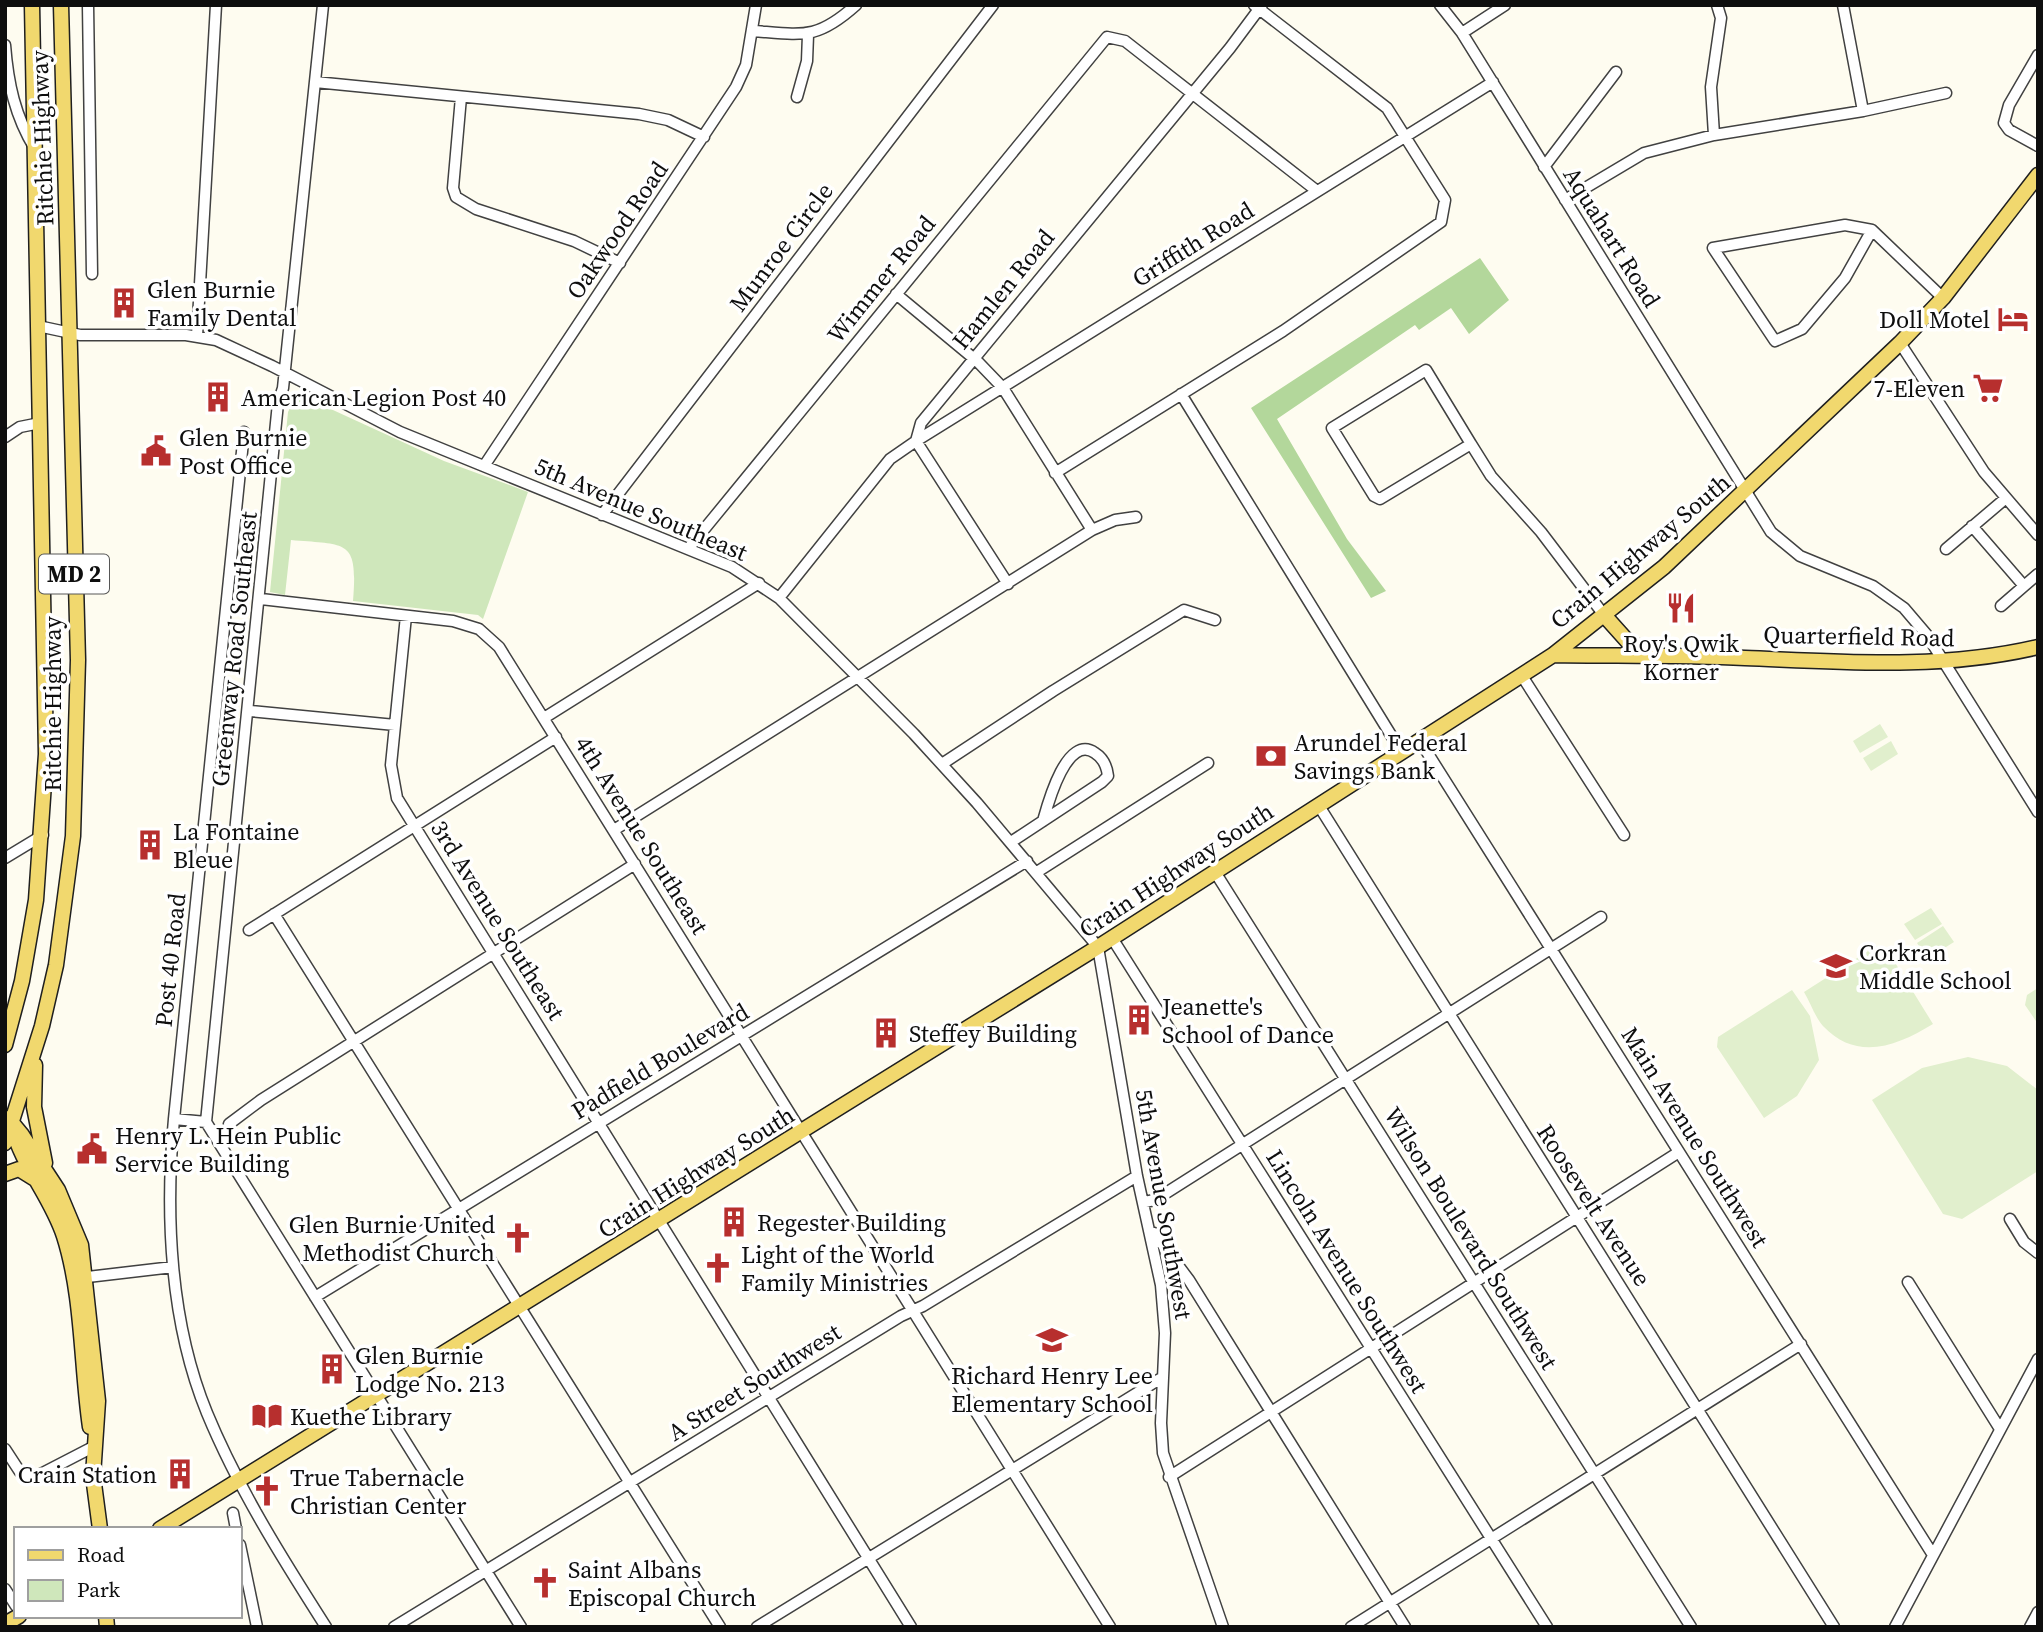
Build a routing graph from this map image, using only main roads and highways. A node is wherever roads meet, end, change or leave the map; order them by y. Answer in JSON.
{"nodes":[{"id":1,"x":32,"y":5,"type":"edge"},
{"id":2,"x":61,"y":5,"type":"edge"},
{"id":3,"x":2038,"y":175,"type":"edge"},
{"id":4,"x":1604,"y":615,"type":"junction"},
{"id":5,"x":2038,"y":647,"type":"edge"},
{"id":6,"x":1553,"y":655,"type":"junction"},
{"id":7,"x":1678,"y":657,"type":"junction"},
{"id":8,"x":22,"y":981,"type":"junction"},
{"id":9,"x":5,"y":1021,"type":"edge"},
{"id":10,"x":5,"y":1045,"type":"edge"},
{"id":11,"x":36,"y":1045,"type":"junction"},
{"id":12,"x":8,"y":1119,"type":"edge"},
{"id":13,"x":5,"y":1143,"type":"edge"},
{"id":14,"x":5,"y":1174,"type":"edge"},
{"id":15,"x":43,"y":1178,"type":"junction"},
{"id":16,"x":100,"y":1527,"type":"edge"},
{"id":17,"x":163,"y":1527,"type":"edge"}],
"edges":[{"from":1,"to":8,"type":"main road","name":"Ritchie Highway","number":"MD 2"},
{"from":2,"to":11,"type":"main road","name":"Ritchie Highway","number":"MD 2"},
{"from":3,"to":4,"type":"main road","name":"Crain Highway South"},
{"from":4,"to":6,"type":"main road","name":"Crain Highway South"},
{"from":4,"to":7,"type":"main road","name":"Quarterfield Road"},
{"from":5,"to":7,"type":"main road","name":"Quarterfield Road"},
{"from":6,"to":7,"type":"main road","name":"Quarterfield Road"},
{"from":6,"to":17,"type":"main road","name":"Crain Highway South"},
{"from":8,"to":9,"type":"main road"},
{"from":8,"to":10,"type":"main road","name":"Ritchie Highway","number":"MD 2"},
{"from":11,"to":12,"type":"main road","name":"Ritchie Highway","number":"MD 2"},
{"from":11,"to":15,"type":"main road"},
{"from":12,"to":13,"type":"main road","name":"Ritchie Highway","number":"MD 2"},
{"from":12,"to":15,"type":"main road"},
{"from":14,"to":15,"type":"main road"},
{"from":15,"to":16,"type":"main road"}]}
